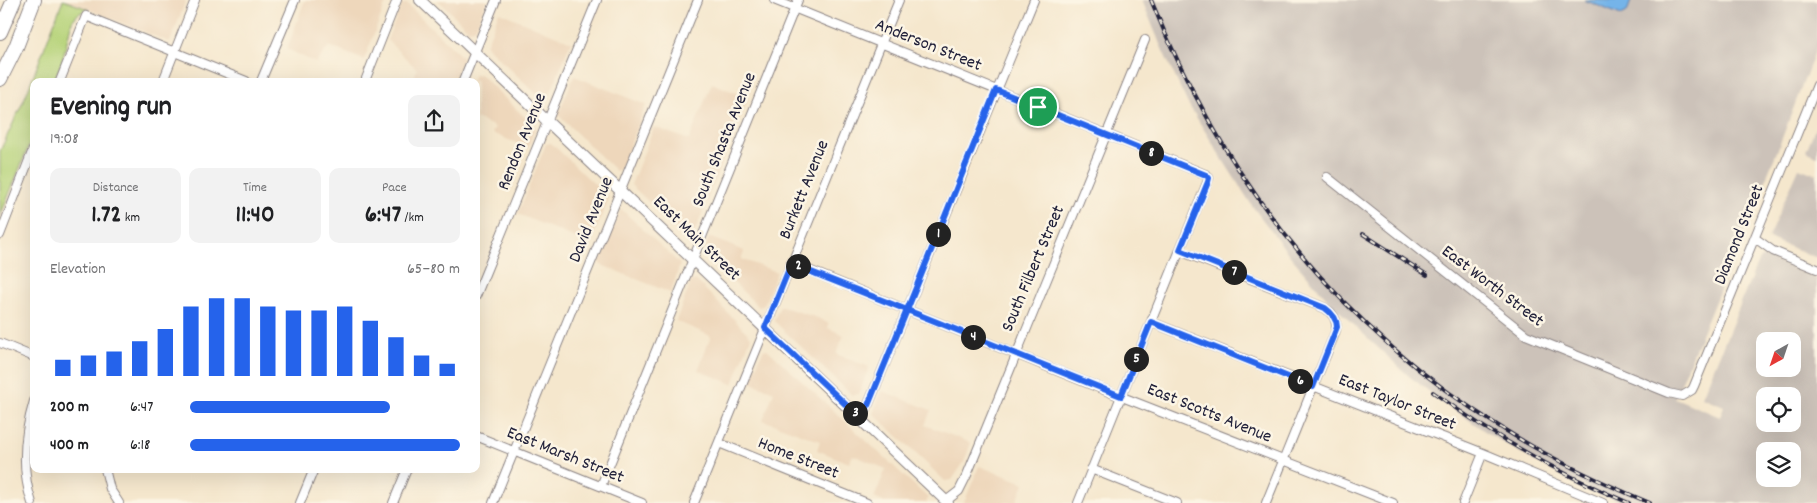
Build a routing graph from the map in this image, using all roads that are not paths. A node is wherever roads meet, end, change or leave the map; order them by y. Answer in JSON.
{"nodes":[{"id":1,"x":8,"y":0,"type":"edge"},
{"id":2,"x":14,"y":0,"type":"edge"},
{"id":3,"x":34,"y":0,"type":"edge"},
{"id":4,"x":195,"y":0,"type":"edge"},
{"id":5,"x":296,"y":0,"type":"edge"},
{"id":6,"x":397,"y":0,"type":"edge"},
{"id":7,"x":420,"y":0,"type":"edge"},
{"id":8,"x":496,"y":0,"type":"edge"},
{"id":9,"x":597,"y":0,"type":"edge"},
{"id":10,"x":698,"y":0,"type":"edge"},
{"id":11,"x":774,"y":0,"type":"edge"},
{"id":12,"x":798,"y":0,"type":"edge"},
{"id":13,"x":899,"y":0,"type":"edge"},
{"id":14,"x":1034,"y":0,"type":"edge"},
{"id":15,"x":794,"y":8,"type":"junction"},
{"id":16,"x":0,"y":15,"type":"edge"},
{"id":17,"x":0,"y":32,"type":"edge"},
{"id":18,"x":1145,"y":40,"type":"dead end"},
{"id":19,"x":881,"y":43,"type":"junction"},
{"id":20,"x":16,"y":47,"type":"junction"},
{"id":21,"x":475,"y":51,"type":"junction"},
{"id":22,"x":174,"y":53,"type":"junction"},
{"id":23,"x":0,"y":78,"type":"edge"},
{"id":24,"x":61,"y":78,"type":"edge"},
{"id":25,"x":164,"y":78,"type":"edge"},
{"id":26,"x":238,"y":78,"type":"edge"},
{"id":27,"x":262,"y":78,"type":"edge"},
{"id":28,"x":366,"y":78,"type":"edge"},
{"id":29,"x":464,"y":78,"type":"edge"},
{"id":30,"x":1817,"y":85,"type":"edge"},
{"id":31,"x":996,"y":90,"type":"junction"},
{"id":32,"x":0,"y":92,"type":"edge"},
{"id":33,"x":548,"y":120,"type":"junction"},
{"id":34,"x":1107,"y":135,"type":"junction"},
{"id":35,"x":30,"y":157,"type":"edge"},
{"id":36,"x":1328,"y":177,"type":"dead end"},
{"id":37,"x":620,"y":190,"type":"junction"},
{"id":38,"x":0,"y":235,"type":"edge"},
{"id":39,"x":1755,"y":238,"type":"junction"},
{"id":40,"x":1180,"y":250,"type":"junction"},
{"id":41,"x":693,"y":259,"type":"junction"},
{"id":42,"x":791,"y":264,"type":"junction"},
{"id":43,"x":1817,"y":269,"type":"edge"},
{"id":44,"x":480,"y":286,"type":"edge"},
{"id":45,"x":907,"y":310,"type":"junction"},
{"id":46,"x":1151,"y":322,"type":"junction"},
{"id":47,"x":765,"y":328,"type":"junction"},
{"id":48,"x":0,"y":344,"type":"edge"},
{"id":49,"x":1016,"y":354,"type":"junction"},
{"id":50,"x":30,"y":355,"type":"edge"},
{"id":51,"x":1313,"y":387,"type":"junction"},
{"id":52,"x":1686,"y":394,"type":"joint"},
{"id":53,"x":1121,"y":396,"type":"junction"},
{"id":54,"x":30,"y":413,"type":"edge"},
{"id":55,"x":862,"y":420,"type":"junction"},
{"id":56,"x":480,"y":438,"type":"edge"},
{"id":57,"x":718,"y":443,"type":"junction"},
{"id":58,"x":514,"y":451,"type":"junction"},
{"id":59,"x":1482,"y":453,"type":"junction"},
{"id":60,"x":1284,"y":460,"type":"junction"},
{"id":61,"x":1091,"y":469,"type":"junction"},
{"id":62,"x":106,"y":473,"type":"edge"},
{"id":63,"x":312,"y":473,"type":"edge"},
{"id":64,"x":405,"y":473,"type":"edge"},
{"id":65,"x":601,"y":486,"type":"junction"},
{"id":66,"x":946,"y":502,"type":"edge"},
{"id":67,"x":32,"y":503,"type":"edge"},
{"id":68,"x":119,"y":503,"type":"edge"},
{"id":69,"x":300,"y":503,"type":"edge"},
{"id":70,"x":393,"y":503,"type":"edge"},
{"id":71,"x":493,"y":503,"type":"edge"},
{"id":72,"x":642,"y":503,"type":"edge"},
{"id":73,"x":694,"y":503,"type":"edge"},
{"id":74,"x":867,"y":503,"type":"edge"},
{"id":75,"x":1078,"y":503,"type":"edge"},
{"id":76,"x":1177,"y":503,"type":"edge"},
{"id":77,"x":1266,"y":503,"type":"edge"},
{"id":78,"x":1393,"y":503,"type":"edge"},
{"id":79,"x":1463,"y":503,"type":"edge"},
{"id":80,"x":1603,"y":503,"type":"edge"}],
"edges":[{"from":1,"to":16,"type":"highway"},
{"from":2,"to":17,"type":"highway"},
{"from":3,"to":20,"type":"highway"},
{"from":4,"to":22,"type":"street"},
{"from":5,"to":27,"type":"street"},
{"from":6,"to":28,"type":"street"},
{"from":7,"to":21,"type":"main road","name":"East Main Street"},
{"from":8,"to":21,"type":"street"},
{"from":9,"to":33,"type":"street","name":"Rendon Avenue"},
{"from":10,"to":37,"type":"street","name":"David Avenue"},
{"from":11,"to":15,"type":"street","name":"Anderson Street"},
{"from":12,"to":15,"type":"street","name":"South Shasta Avenue"},
{"from":13,"to":19,"type":"street","name":"Burkett Avenue"},
{"from":14,"to":31,"type":"street"},
{"from":15,"to":19,"type":"street","name":"Anderson Street"},
{"from":15,"to":41,"type":"street","name":"South Shasta Avenue"},
{"from":18,"to":34,"type":"street","name":"South Filbert Street"},
{"from":19,"to":31,"type":"street","name":"Anderson Street"},
{"from":19,"to":42,"type":"street","name":"Burkett Avenue"},
{"from":20,"to":23,"type":"highway"},
{"from":20,"to":32,"type":"highway"},
{"from":21,"to":29,"type":"street"},
{"from":21,"to":33,"type":"main road","name":"East Main Street"},
{"from":22,"to":24,"type":"street"},
{"from":22,"to":25,"type":"street"},
{"from":22,"to":26,"type":"street"},
{"from":30,"to":39,"type":"street","name":"Diamond Street"},
{"from":31,"to":34,"type":"street","name":"Anderson Street"},
{"from":31,"to":45,"type":"street"},
{"from":33,"to":37,"type":"main road","name":"East Main Street"},
{"from":33,"to":44,"type":"street","name":"Rendon Avenue"},
{"from":34,"to":40,"type":"street","name":"Anderson Street"},
{"from":34,"to":49,"type":"street","name":"South Filbert Street"},
{"from":35,"to":38,"type":"street"},
{"from":36,"to":52,"type":"street","name":"East Worth Street"},
{"from":37,"to":41,"type":"main road","name":"East Main Street"},
{"from":37,"to":58,"type":"street","name":"David Avenue"},
{"from":39,"to":43,"type":"street"},
{"from":39,"to":52,"type":"street","name":"Diamond Street"},
{"from":40,"to":46,"type":"street"},
{"from":40,"to":51,"type":"street"},
{"from":41,"to":47,"type":"main road","name":"East Main Street"},
{"from":41,"to":65,"type":"street","name":"South Shasta Avenue"},
{"from":42,"to":45,"type":"street","name":"East Scotts Avenue"},
{"from":42,"to":47,"type":"street","name":"Burkett Avenue"},
{"from":45,"to":49,"type":"street","name":"East Scotts Avenue"},
{"from":45,"to":55,"type":"street"},
{"from":46,"to":51,"type":"street","name":"East Taylor Street"},
{"from":46,"to":53,"type":"street"},
{"from":47,"to":55,"type":"main road","name":"East Main Street"},
{"from":47,"to":57,"type":"street","name":"Burkett Avenue"},
{"from":48,"to":50,"type":"street"},
{"from":49,"to":53,"type":"street","name":"East Scotts Avenue"},
{"from":49,"to":66,"type":"street","name":"South Filbert Street"},
{"from":51,"to":59,"type":"street","name":"East Taylor Street"},
{"from":51,"to":60,"type":"street"},
{"from":53,"to":60,"type":"street","name":"East Scotts Avenue"},
{"from":53,"to":61,"type":"street"},
{"from":54,"to":67,"type":"street"},
{"from":55,"to":66,"type":"main road","name":"East Main Street"},
{"from":56,"to":58,"type":"street","name":"East Marsh Street"},
{"from":57,"to":73,"type":"street","name":"Burkett Avenue"},
{"from":57,"to":74,"type":"street","name":"Home Street"},
{"from":58,"to":65,"type":"street","name":"East Marsh Street"},
{"from":58,"to":71,"type":"street","name":"David Avenue"},
{"from":59,"to":79,"type":"street"},
{"from":59,"to":80,"type":"street","name":"East Taylor Street"},
{"from":60,"to":77,"type":"street"},
{"from":60,"to":78,"type":"street","name":"East Scotts Avenue"},
{"from":61,"to":75,"type":"street"},
{"from":61,"to":76,"type":"street"},
{"from":62,"to":68,"type":"street"},
{"from":63,"to":69,"type":"street"},
{"from":64,"to":70,"type":"street"},
{"from":65,"to":72,"type":"street","name":"East Marsh Street"}]}
